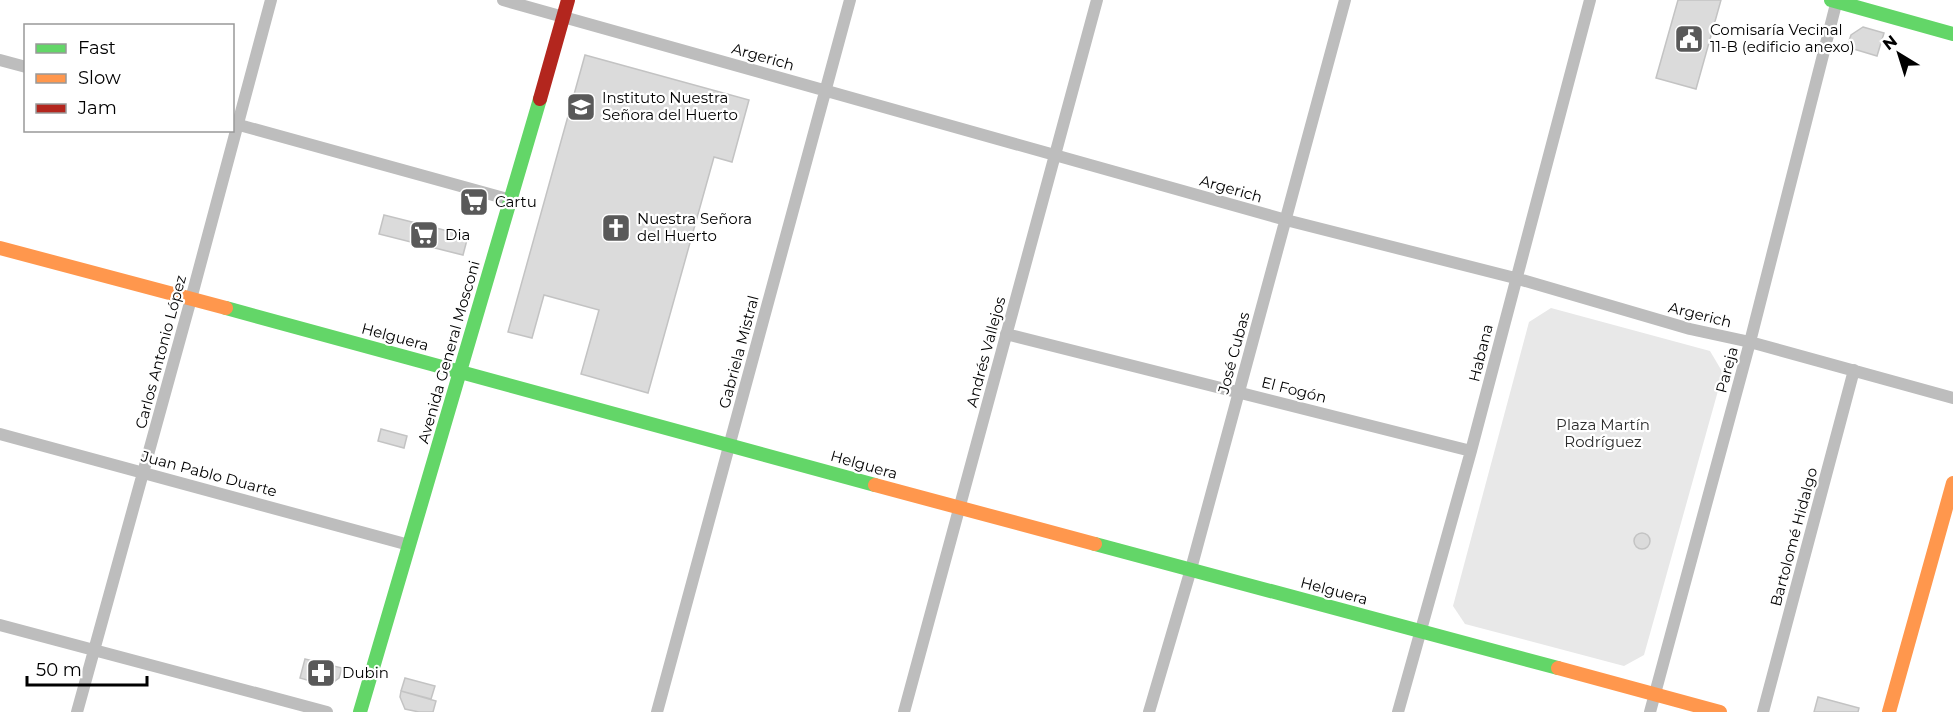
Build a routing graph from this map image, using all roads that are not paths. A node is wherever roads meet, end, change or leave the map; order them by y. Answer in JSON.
{"nodes":[{"id":1,"x":271,"y":0,"type":"edge"},
{"id":2,"x":503,"y":0,"type":"edge"},
{"id":3,"x":568,"y":0,"type":"edge"},
{"id":4,"x":850,"y":0,"type":"edge"},
{"id":5,"x":1097,"y":0,"type":"edge"},
{"id":6,"x":1345,"y":0,"type":"edge"},
{"id":7,"x":1590,"y":0,"type":"edge"},
{"id":8,"x":1835,"y":0,"type":"edge"},
{"id":9,"x":564,"y":16,"type":"junction"},
{"id":10,"x":1952,"y":29,"type":"edge"},
{"id":11,"x":0,"y":60,"type":"edge"},
{"id":12,"x":24,"y":66,"type":"edge"},
{"id":13,"x":826,"y":90,"type":"junction"},
{"id":14,"x":235,"y":124,"type":"edge"},
{"id":15,"x":233,"y":132,"type":"edge"},
{"id":16,"x":1056,"y":154,"type":"junction"},
{"id":17,"x":511,"y":200,"type":"junction"},
{"id":18,"x":1286,"y":220,"type":"junction"},
{"id":19,"x":0,"y":248,"type":"edge"},
{"id":20,"x":1515,"y":278,"type":"junction"},
{"id":21,"x":191,"y":299,"type":"junction"},
{"id":22,"x":1006,"y":334,"type":"junction"},
{"id":23,"x":1750,"y":342,"type":"junction"},
{"id":24,"x":1854,"y":370,"type":"junction"},
{"id":25,"x":461,"y":371,"type":"junction"},
{"id":26,"x":1239,"y":392,"type":"junction"},
{"id":27,"x":1953,"y":398,"type":"edge"},
{"id":28,"x":0,"y":434,"type":"edge"},
{"id":29,"x":729,"y":445,"type":"junction"},
{"id":30,"x":1471,"y":451,"type":"junction"},
{"id":31,"x":144,"y":472,"type":"junction"},
{"id":32,"x":1953,"y":483,"type":"edge"},
{"id":33,"x":960,"y":509,"type":"junction"},
{"id":34,"x":409,"y":545,"type":"junction"},
{"id":35,"x":1191,"y":569,"type":"junction"},
{"id":36,"x":0,"y":625,"type":"edge"},
{"id":37,"x":1420,"y":632,"type":"junction"},
{"id":38,"x":93,"y":651,"type":"junction"},
{"id":39,"x":1655,"y":694,"type":"junction"},
{"id":40,"x":77,"y":712,"type":"edge"},
{"id":41,"x":327,"y":712,"type":"edge"},
{"id":42,"x":360,"y":712,"type":"edge"},
{"id":43,"x":657,"y":712,"type":"edge"},
{"id":44,"x":904,"y":712,"type":"edge"},
{"id":45,"x":1149,"y":712,"type":"edge"},
{"id":46,"x":1398,"y":712,"type":"edge"},
{"id":47,"x":1650,"y":712,"type":"edge"},
{"id":48,"x":1720,"y":712,"type":"edge"},
{"id":49,"x":1763,"y":712,"type":"edge"},
{"id":50,"x":1889,"y":712,"type":"edge"}],
"edges":[{"from":1,"to":14,"type":"street","name":"Carlos Antonio López"},
{"from":2,"to":9,"type":"street","name":"Argerich"},
{"from":3,"to":9,"type":"street","name":"Avenida General Mosconi"},
{"from":4,"to":13,"type":"street","name":"Gabriela Mistral"},
{"from":5,"to":16,"type":"street","name":"Andrés Vallejos"},
{"from":6,"to":18,"type":"street","name":"José Cubas"},
{"from":7,"to":20,"type":"street","name":"Habana"},
{"from":8,"to":10,"type":"street"},
{"from":8,"to":23,"type":"street","name":"Pareja"},
{"from":9,"to":13,"type":"street","name":"Argerich"},
{"from":9,"to":17,"type":"street","name":"Avenida General Mosconi"},
{"from":11,"to":12,"type":"street"},
{"from":13,"to":16,"type":"street","name":"Argerich"},
{"from":13,"to":29,"type":"street","name":"Gabriela Mistral"},
{"from":14,"to":17,"type":"street"},
{"from":15,"to":21,"type":"street","name":"Carlos Antonio López"},
{"from":16,"to":18,"type":"street","name":"Argerich"},
{"from":16,"to":22,"type":"street","name":"Andrés Vallejos"},
{"from":17,"to":25,"type":"street","name":"Avenida General Mosconi"},
{"from":18,"to":20,"type":"street","name":"Argerich"},
{"from":18,"to":26,"type":"street","name":"José Cubas"},
{"from":19,"to":21,"type":"street","name":"Helguera"},
{"from":20,"to":23,"type":"street","name":"Argerich"},
{"from":20,"to":30,"type":"street","name":"Habana"},
{"from":21,"to":25,"type":"street","name":"Helguera"},
{"from":21,"to":31,"type":"street","name":"Carlos Antonio López"},
{"from":22,"to":26,"type":"street","name":"El Fogón"},
{"from":22,"to":33,"type":"street","name":"Andrés Vallejos"},
{"from":23,"to":24,"type":"street","name":"Argerich"},
{"from":23,"to":39,"type":"street","name":"Pareja"},
{"from":24,"to":27,"type":"street","name":"Argerich"},
{"from":24,"to":49,"type":"street","name":"Bartolomé Hidalgo"},
{"from":25,"to":29,"type":"street","name":"Helguera"},
{"from":25,"to":34,"type":"street","name":"Avenida General Mosconi"},
{"from":26,"to":30,"type":"street","name":"El Fogón"},
{"from":26,"to":35,"type":"street","name":"José Cubas"},
{"from":28,"to":31,"type":"street","name":"Juan Pablo Duarte"},
{"from":29,"to":33,"type":"street","name":"Helguera"},
{"from":29,"to":43,"type":"street","name":"Gabriela Mistral"},
{"from":30,"to":37,"type":"street","name":"Habana"},
{"from":31,"to":34,"type":"street","name":"Juan Pablo Duarte"},
{"from":31,"to":38,"type":"street","name":"Carlos Antonio López"},
{"from":32,"to":50,"type":"street"},
{"from":33,"to":35,"type":"street","name":"Helguera"},
{"from":33,"to":44,"type":"street","name":"Andrés Vallejos"},
{"from":34,"to":42,"type":"street","name":"Avenida General Mosconi"},
{"from":35,"to":37,"type":"street","name":"Helguera"},
{"from":35,"to":45,"type":"street","name":"José Cubas"},
{"from":36,"to":38,"type":"street"},
{"from":37,"to":39,"type":"street","name":"Helguera"},
{"from":37,"to":46,"type":"street","name":"Habana"},
{"from":38,"to":40,"type":"street","name":"Carlos Antonio López"},
{"from":38,"to":41,"type":"street"},
{"from":39,"to":47,"type":"street","name":"Pareja"},
{"from":39,"to":48,"type":"street","name":"Helguera"}]}
